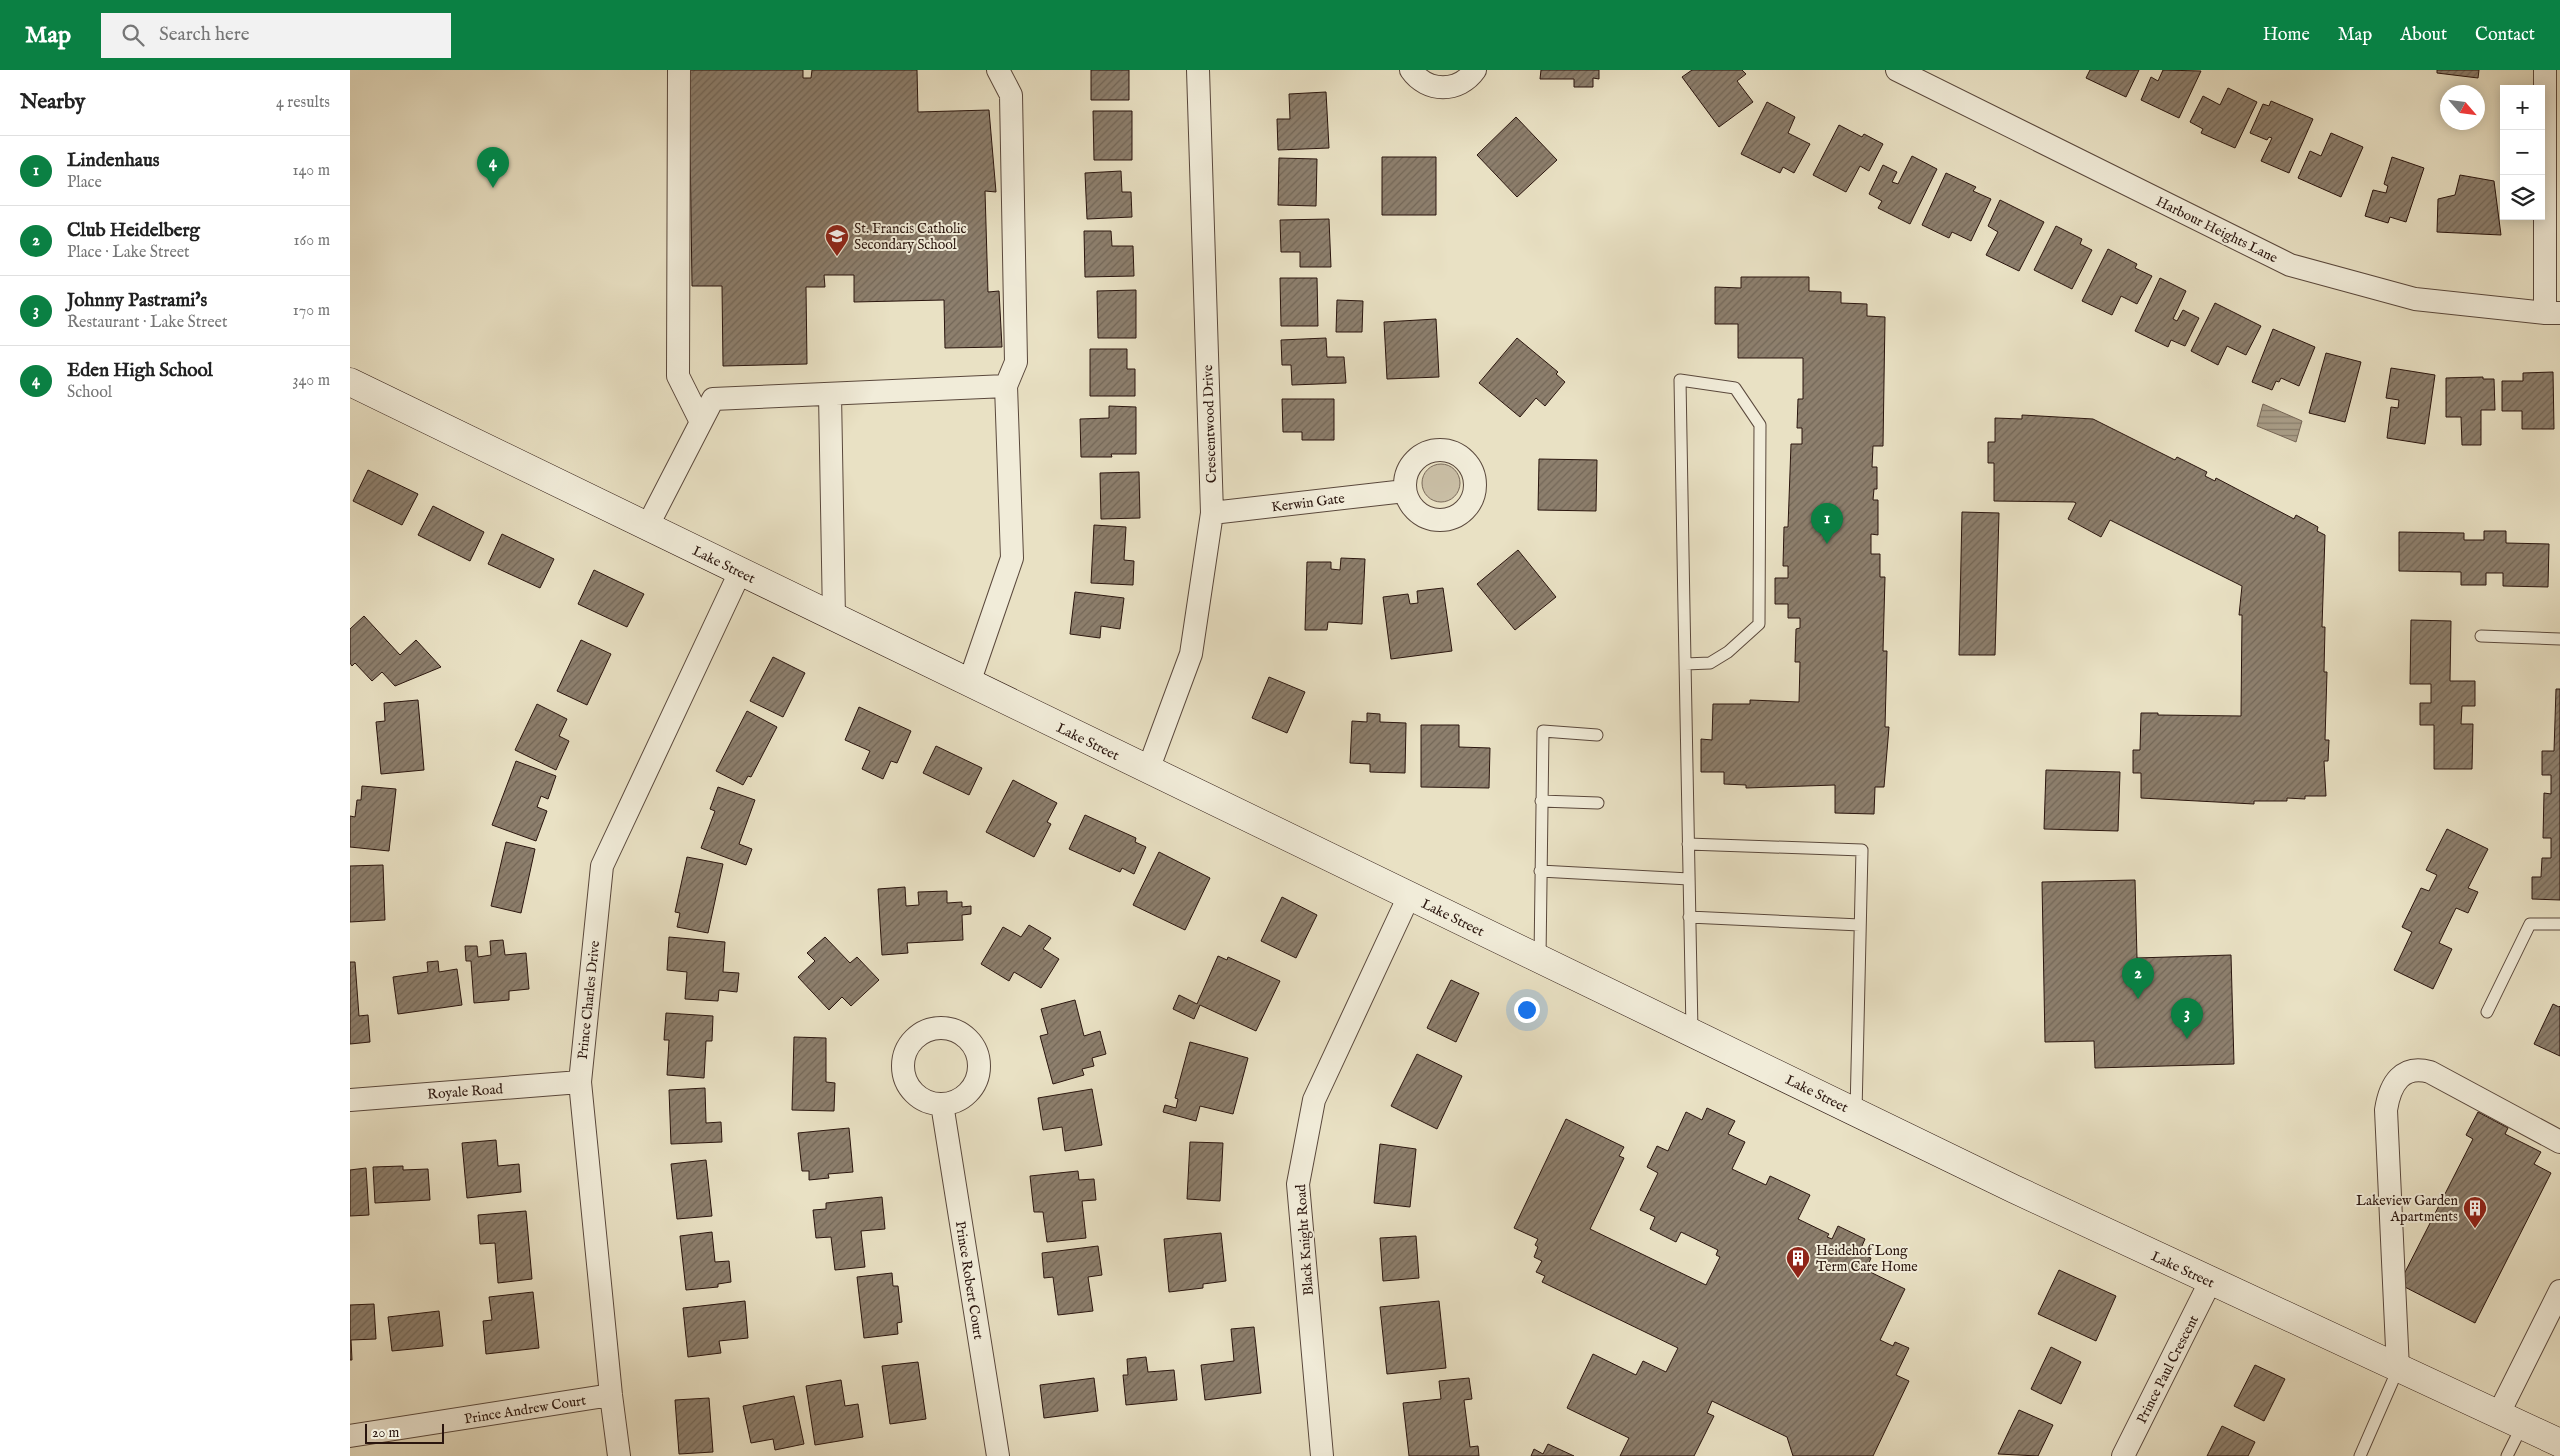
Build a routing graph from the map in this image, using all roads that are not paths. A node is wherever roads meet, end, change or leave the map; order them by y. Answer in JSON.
{"nodes":[{"id":1,"x":679,"y":70,"type":"edge"},
{"id":2,"x":998,"y":70,"type":"edge"},
{"id":3,"x":1198,"y":70,"type":"edge"},
{"id":4,"x":1411,"y":70,"type":"edge"},
{"id":5,"x":1474,"y":70,"type":"edge"},
{"id":6,"x":1897,"y":70,"type":"edge"},
{"id":7,"x":2546,"y":70,"type":"edge"},
{"id":8,"x":2553,"y":313,"type":"edge"},
{"id":9,"x":350,"y":382,"type":"edge"},
{"id":10,"x":1006,"y":386,"type":"junction"},
{"id":11,"x":830,"y":394,"type":"junction"},
{"id":12,"x":701,"y":422,"type":"junction"},
{"id":13,"x":1405,"y":491,"type":"dead end"},
{"id":14,"x":1212,"y":513,"type":"junction"},
{"id":15,"x":647,"y":527,"type":"junction"},
{"id":16,"x":740,"y":572,"type":"junction"},
{"id":17,"x":834,"y":618,"type":"junction"},
{"id":18,"x":2481,"y":636,"type":"dead end"},
{"id":19,"x":2560,"y":639,"type":"edge"},
{"id":20,"x":1685,"y":664,"type":"junction"},
{"id":21,"x":969,"y":683,"type":"junction"},
{"id":22,"x":1597,"y":734,"type":"dead end"},
{"id":23,"x":1148,"y":770,"type":"junction"},
{"id":24,"x":1542,"y":801,"type":"junction"},
{"id":25,"x":1598,"y":803,"type":"dead end"},
{"id":26,"x":1688,"y":844,"type":"junction"},
{"id":27,"x":1540,"y":871,"type":"junction"},
{"id":28,"x":1689,"y":879,"type":"junction"},
{"id":29,"x":1409,"y":896,"type":"junction"},
{"id":30,"x":1689,"y":917,"type":"junction"},
{"id":31,"x":2560,"y":924,"type":"edge"},
{"id":32,"x":1860,"y":925,"type":"junction"},
{"id":33,"x":1540,"y":959,"type":"junction"},
{"id":34,"x":2487,"y":1012,"type":"dead end"},
{"id":35,"x":1692,"y":1033,"type":"junction"},
{"id":36,"x":580,"y":1082,"type":"junction"},
{"id":37,"x":350,"y":1100,"type":"edge"},
{"id":38,"x":942,"y":1104,"type":"dead end"},
{"id":39,"x":1856,"y":1112,"type":"junction"},
{"id":40,"x":2560,"y":1142,"type":"edge"},
{"id":41,"x":2210,"y":1282,"type":"junction"},
{"id":42,"x":2560,"y":1291,"type":"edge"},
{"id":43,"x":2398,"y":1369,"type":"junction"},
{"id":44,"x":611,"y":1395,"type":"junction"},
{"id":45,"x":2498,"y":1414,"type":"junction"},
{"id":46,"x":2522,"y":1426,"type":"junction"},
{"id":47,"x":350,"y":1436,"type":"edge"},
{"id":48,"x":2560,"y":1443,"type":"edge"},
{"id":49,"x":619,"y":1456,"type":"edge"},
{"id":50,"x":998,"y":1456,"type":"edge"},
{"id":51,"x":1322,"y":1456,"type":"edge"},
{"id":52,"x":2122,"y":1456,"type":"edge"},
{"id":53,"x":2360,"y":1456,"type":"edge"},
{"id":54,"x":2507,"y":1456,"type":"edge"}],
"edges":[{"from":1,"to":12,"type":"street"},
{"from":2,"to":10,"type":"street"},
{"from":3,"to":14,"type":"street","name":"Crescentwood Drive"},
{"from":4,"to":5,"type":"street"},
{"from":6,"to":8,"type":"street","name":"Harbour Heights Lane"},
{"from":7,"to":8,"type":"street"},
{"from":9,"to":15,"type":"main road","name":"Lake Street"},
{"from":10,"to":11,"type":"street"},
{"from":10,"to":21,"type":"street"},
{"from":11,"to":12,"type":"street"},
{"from":11,"to":17,"type":"street"},
{"from":12,"to":15,"type":"street"},
{"from":13,"to":14,"type":"street","name":"Kerwin Gate"},
{"from":14,"to":23,"type":"street","name":"Crescentwood Drive"},
{"from":15,"to":16,"type":"main road","name":"Lake Street"},
{"from":16,"to":17,"type":"main road","name":"Lake Street"},
{"from":16,"to":36,"type":"street","name":"Prince Charles Drive"},
{"from":17,"to":21,"type":"main road","name":"Lake Street"},
{"from":18,"to":19,"type":"lane"},
{"from":20,"to":20,"type":"lane"},
{"from":20,"to":26,"type":"lane"},
{"from":21,"to":23,"type":"main road","name":"Lake Street"},
{"from":22,"to":24,"type":"lane"},
{"from":23,"to":29,"type":"main road","name":"Lake Street"},
{"from":24,"to":25,"type":"lane"},
{"from":24,"to":27,"type":"lane"},
{"from":26,"to":28,"type":"lane"},
{"from":26,"to":32,"type":"lane"},
{"from":27,"to":28,"type":"lane"},
{"from":27,"to":33,"type":"lane"},
{"from":28,"to":30,"type":"lane"},
{"from":29,"to":33,"type":"main road","name":"Lake Street"},
{"from":29,"to":51,"type":"street","name":"Black Knight Road"},
{"from":30,"to":32,"type":"lane"},
{"from":30,"to":35,"type":"lane"},
{"from":31,"to":34,"type":"lane"},
{"from":32,"to":39,"type":"lane"},
{"from":33,"to":35,"type":"main road","name":"Lake Street"},
{"from":35,"to":39,"type":"main road","name":"Lake Street"},
{"from":36,"to":37,"type":"street","name":"Royale Road"},
{"from":36,"to":44,"type":"street","name":"Prince Charles Drive"},
{"from":38,"to":50,"type":"street","name":"Prince Robert Court"},
{"from":39,"to":41,"type":"main road","name":"Lake Street"},
{"from":40,"to":43,"type":"street"},
{"from":41,"to":43,"type":"main road","name":"Lake Street"},
{"from":41,"to":52,"type":"street","name":"Prince Paul Crescent"},
{"from":42,"to":45,"type":"street"},
{"from":43,"to":45,"type":"main road","name":"Lake Street"},
{"from":43,"to":53,"type":"lane"},
{"from":44,"to":47,"type":"street","name":"Prince Andrew Court"},
{"from":44,"to":49,"type":"street","name":"Prince Charles Drive"},
{"from":45,"to":46,"type":"main road","name":"Lake Street"},
{"from":46,"to":48,"type":"main road","name":"Lake Street"},
{"from":46,"to":54,"type":"lane"}]}
